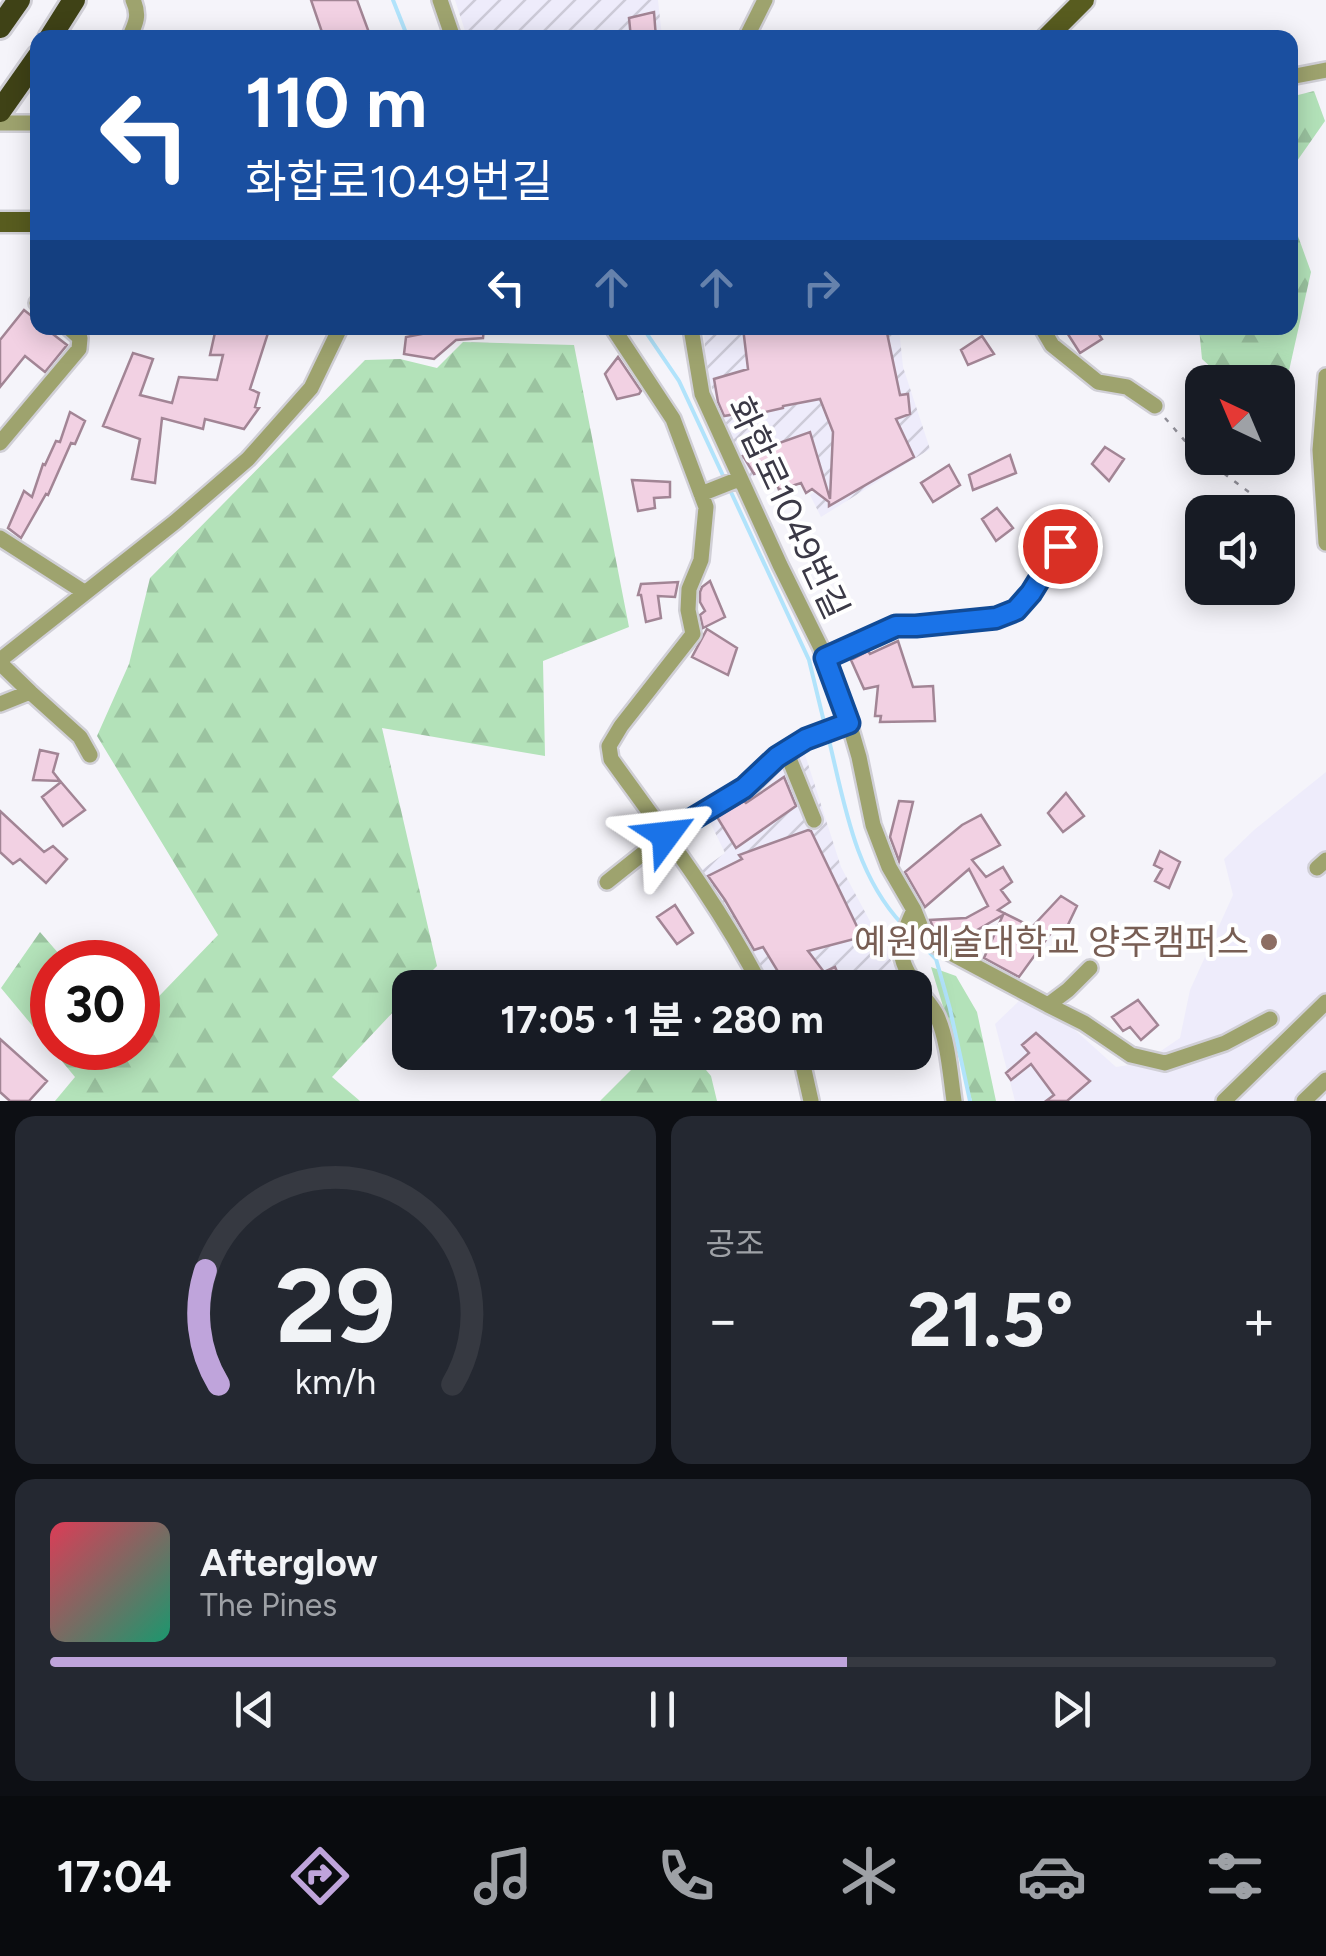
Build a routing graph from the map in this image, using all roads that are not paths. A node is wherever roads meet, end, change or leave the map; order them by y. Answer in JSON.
{"nodes":[{"id":1,"x":19,"y":0,"type":"edge"},
{"id":2,"x":74,"y":0,"type":"edge"},
{"id":3,"x":133,"y":0,"type":"edge"},
{"id":4,"x":440,"y":0,"type":"edge"},
{"id":5,"x":765,"y":0,"type":"edge"},
{"id":6,"x":1084,"y":0,"type":"edge"},
{"id":7,"x":0,"y":27,"type":"edge"},
{"id":8,"x":55,"y":30,"type":"edge"},
{"id":9,"x":133,"y":30,"type":"edge"},
{"id":10,"x":450,"y":30,"type":"edge"},
{"id":11,"x":750,"y":30,"type":"edge"},
{"id":12,"x":1054,"y":30,"type":"edge"},
{"id":13,"x":30,"y":69,"type":"edge"},
{"id":14,"x":1326,"y":70,"type":"edge"},
{"id":15,"x":1298,"y":75,"type":"edge"},
{"id":16,"x":0,"y":112,"type":"edge"},
{"id":17,"x":0,"y":122,"type":"edge"},
{"id":18,"x":30,"y":123,"type":"edge"},
{"id":19,"x":0,"y":222,"type":"edge"},
{"id":20,"x":30,"y":222,"type":"edge"},
{"id":21,"x":77,"y":335,"type":"edge"},
{"id":22,"x":337,"y":335,"type":"edge"},
{"id":23,"x":618,"y":335,"type":"edge"},
{"id":24,"x":691,"y":335,"type":"edge"},
{"id":25,"x":1046,"y":335,"type":"edge"},
{"id":26,"x":1326,"y":376,"type":"edge"},
{"id":27,"x":1154,"y":406,"type":"road end"},
{"id":28,"x":0,"y":444,"type":"edge"},
{"id":29,"x":738,"y":479,"type":"junction"},
{"id":30,"x":705,"y":492,"type":"junction"},
{"id":31,"x":1082,"y":520,"type":"dead end"},
{"id":32,"x":0,"y":538,"type":"edge"},
{"id":33,"x":1326,"y":543,"type":"edge"},
{"id":34,"x":84,"y":592,"type":"junction"},
{"id":35,"x":825,"y":658,"type":"junction"},
{"id":36,"x":0,"y":661,"type":"edge"},
{"id":37,"x":30,"y":692,"type":"junction"},
{"id":38,"x":0,"y":704,"type":"edge"},
{"id":39,"x":842,"y":726,"type":"junction"},
{"id":40,"x":786,"y":751,"type":"junction"},
{"id":41,"x":90,"y":755,"type":"dead end"},
{"id":42,"x":814,"y":820,"type":"dead end"},
{"id":43,"x":666,"y":835,"type":"junction"},
{"id":44,"x":607,"y":882,"type":"dead end"},
{"id":45,"x":910,"y":920,"type":"junction"},
{"id":46,"x":1090,"y":968,"type":"dead end"},
{"id":47,"x":753,"y":970,"type":"edge"},
{"id":48,"x":907,"y":970,"type":"edge"},
{"id":49,"x":1326,"y":1002,"type":"edge"},
{"id":50,"x":1048,"y":1006,"type":"junction"},
{"id":51,"x":932,"y":1010,"type":"edge"},
{"id":52,"x":1270,"y":1019,"type":"dead end"},
{"id":53,"x":804,"y":1070,"type":"edge"},
{"id":54,"x":1326,"y":1080,"type":"edge"},
{"id":55,"x":810,"y":1101,"type":"edge"},
{"id":56,"x":954,"y":1101,"type":"edge"},
{"id":57,"x":1224,"y":1101,"type":"edge"},
{"id":58,"x":1304,"y":1101,"type":"edge"}],
"edges":[{"from":1,"to":7,"type":"highway"},
{"from":2,"to":8,"type":"highway"},
{"from":3,"to":9,"type":"street"},
{"from":4,"to":10,"type":"street"},
{"from":5,"to":11,"type":"street"},
{"from":6,"to":12,"type":"main road"},
{"from":13,"to":16,"type":"highway"},
{"from":14,"to":15,"type":"street"},
{"from":17,"to":18,"type":"street"},
{"from":19,"to":20,"type":"main road"},
{"from":21,"to":28,"type":"street"},
{"from":22,"to":34,"type":"street"},
{"from":23,"to":30,"type":"street"},
{"from":24,"to":29,"type":"street","name":"화합로1049번길"},
{"from":25,"to":27,"type":"street"},
{"from":26,"to":33,"type":"street"},
{"from":29,"to":30,"type":"street"},
{"from":29,"to":35,"type":"street","name":"화합로1049번길"},
{"from":30,"to":43,"type":"street"},
{"from":31,"to":35,"type":"street"},
{"from":32,"to":34,"type":"street"},
{"from":34,"to":36,"type":"street"},
{"from":35,"to":39,"type":"street","name":"화합로1049번길"},
{"from":36,"to":37,"type":"street"},
{"from":37,"to":38,"type":"street"},
{"from":37,"to":41,"type":"street"},
{"from":39,"to":40,"type":"street"},
{"from":39,"to":45,"type":"street","name":"화합로1049번길"},
{"from":40,"to":42,"type":"street"},
{"from":40,"to":43,"type":"street"},
{"from":43,"to":44,"type":"street"},
{"from":43,"to":47,"type":"street"},
{"from":45,"to":48,"type":"street","name":"화합로1049번길"},
{"from":45,"to":50,"type":"street"},
{"from":46,"to":50,"type":"street"},
{"from":49,"to":57,"type":"street"},
{"from":50,"to":52,"type":"street"},
{"from":51,"to":56,"type":"street","name":"화합로1049번길"},
{"from":53,"to":55,"type":"street"},
{"from":54,"to":58,"type":"street"}]}
